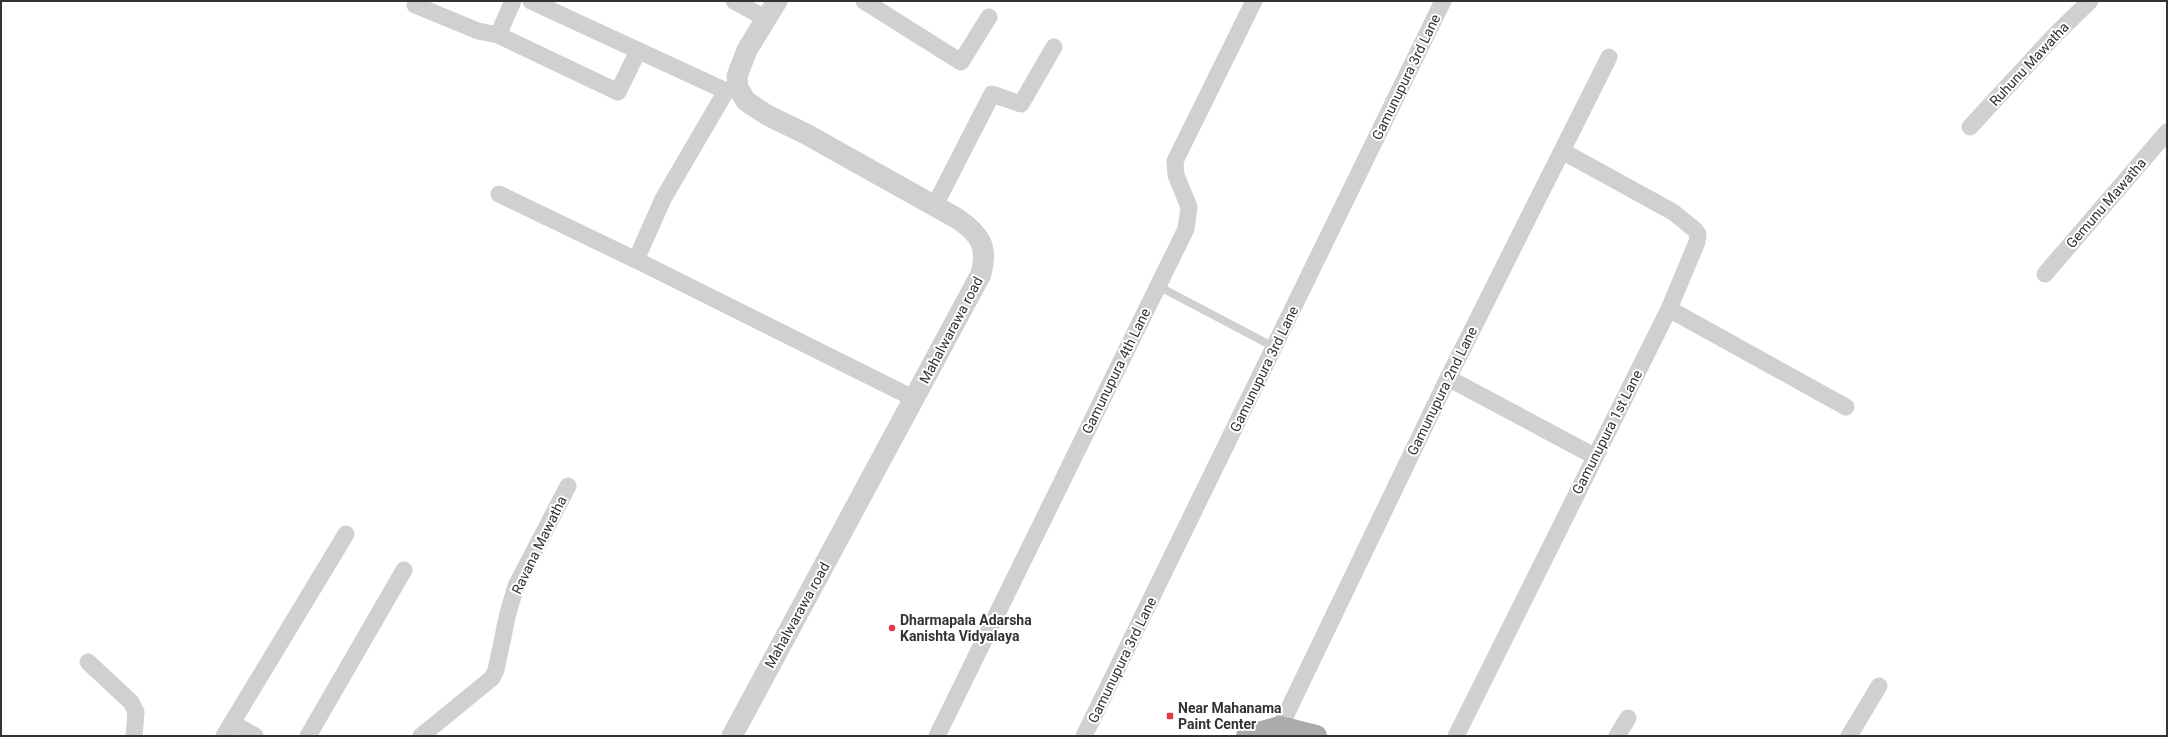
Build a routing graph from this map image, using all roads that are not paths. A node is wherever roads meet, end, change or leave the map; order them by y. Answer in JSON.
{"nodes":[{"id":1,"x":513,"y":1,"type":"edge"},
{"id":2,"x":531,"y":1,"type":"edge"},
{"id":3,"x":734,"y":1,"type":"edge"},
{"id":4,"x":777,"y":1,"type":"edge"},
{"id":5,"x":864,"y":1,"type":"edge"},
{"id":6,"x":1254,"y":1,"type":"edge"},
{"id":7,"x":1443,"y":1,"type":"edge"},
{"id":8,"x":2090,"y":1,"type":"edge"},
{"id":9,"x":415,"y":5,"type":"dead end"},
{"id":10,"x":989,"y":17,"type":"dead end"},
{"id":11,"x":765,"y":18,"type":"junction"},
{"id":12,"x":498,"y":35,"type":"junction"},
{"id":13,"x":1054,"y":47,"type":"dead end"},
{"id":14,"x":638,"y":51,"type":"junction"},
{"id":15,"x":1609,"y":57,"type":"dead end"},
{"id":16,"x":732,"y":90,"type":"junction"},
{"id":17,"x":1970,"y":128,"type":"dead end"},
{"id":18,"x":2167,"y":132,"type":"edge"},
{"id":19,"x":1562,"y":151,"type":"junction"},
{"id":20,"x":499,"y":194,"type":"dead end"},
{"id":21,"x":935,"y":205,"type":"junction"},
{"id":22,"x":636,"y":260,"type":"junction"},
{"id":23,"x":2045,"y":274,"type":"dead end"},
{"id":24,"x":1158,"y":286,"type":"junction"},
{"id":25,"x":1669,"y":309,"type":"junction"},
{"id":26,"x":1274,"y":347,"type":"junction"},
{"id":27,"x":1448,"y":378,"type":"junction"},
{"id":28,"x":915,"y":399,"type":"junction"},
{"id":29,"x":1846,"y":407,"type":"dead end"},
{"id":30,"x":1594,"y":456,"type":"junction"},
{"id":31,"x":568,"y":486,"type":"dead end"},
{"id":32,"x":346,"y":534,"type":"dead end"},
{"id":33,"x":404,"y":570,"type":"dead end"},
{"id":34,"x":88,"y":662,"type":"dead end"},
{"id":35,"x":1879,"y":686,"type":"dead end"},
{"id":36,"x":1628,"y":718,"type":"dead end"},
{"id":37,"x":1280,"y":727,"type":"junction"},
{"id":38,"x":228,"y":729,"type":"edge"},
{"id":39,"x":134,"y":736,"type":"edge"},
{"id":40,"x":255,"y":736,"type":"edge"},
{"id":41,"x":308,"y":736,"type":"edge"},
{"id":42,"x":421,"y":736,"type":"edge"},
{"id":43,"x":732,"y":736,"type":"edge"},
{"id":44,"x":937,"y":736,"type":"edge"},
{"id":45,"x":1084,"y":736,"type":"edge"},
{"id":46,"x":1247,"y":736,"type":"edge"},
{"id":47,"x":1316,"y":736,"type":"edge"},
{"id":48,"x":1456,"y":736,"type":"edge"},
{"id":49,"x":1617,"y":736,"type":"edge"},
{"id":50,"x":1849,"y":736,"type":"edge"}],
"edges":[{"from":1,"to":12,"type":"street"},
{"from":2,"to":14,"type":"street"},
{"from":3,"to":11,"type":"street"},
{"from":4,"to":11,"type":"street"},
{"from":5,"to":10,"type":"street"},
{"from":6,"to":24,"type":"street","name":"Gamunupura 4th Lane"},
{"from":7,"to":26,"type":"street","name":"Gamunupura 3rd Lane"},
{"from":8,"to":17,"type":"street","name":"Ruhunu Mawatha"},
{"from":9,"to":12,"type":"street"},
{"from":11,"to":16,"type":"street"},
{"from":12,"to":14,"type":"street"},
{"from":13,"to":21,"type":"street"},
{"from":14,"to":16,"type":"street"},
{"from":15,"to":19,"type":"street","name":"Gamunupura 2nd Lane"},
{"from":16,"to":21,"type":"street","name":"Mahalwarawa road"},
{"from":16,"to":22,"type":"street"},
{"from":18,"to":23,"type":"street","name":"Gemunu Mawatha"},
{"from":19,"to":25,"type":"street","name":"Gamunupura 1st Lane"},
{"from":19,"to":27,"type":"street","name":"Gamunupura 2nd Lane"},
{"from":20,"to":22,"type":"street"},
{"from":21,"to":28,"type":"street","name":"Mahalwarawa road"},
{"from":22,"to":28,"type":"street"},
{"from":24,"to":26,"type":"lane"},
{"from":24,"to":44,"type":"street","name":"Gamunupura 4th Lane"},
{"from":25,"to":29,"type":"street"},
{"from":25,"to":30,"type":"street","name":"Gamunupura 1st Lane"},
{"from":26,"to":45,"type":"street","name":"Gamunupura 3rd Lane"},
{"from":27,"to":30,"type":"street"},
{"from":27,"to":37,"type":"street","name":"Gamunupura 2nd Lane"},
{"from":28,"to":43,"type":"street","name":"Mahalwarawa road"},
{"from":30,"to":48,"type":"street","name":"Gamunupura 1st Lane"},
{"from":31,"to":42,"type":"street","name":"Ravana Mawatha"},
{"from":32,"to":38,"type":"street"},
{"from":33,"to":41,"type":"street"},
{"from":34,"to":39,"type":"street"},
{"from":35,"to":50,"type":"street"},
{"from":36,"to":49,"type":"street"},
{"from":37,"to":46,"type":"main road"},
{"from":37,"to":47,"type":"main road"},
{"from":38,"to":40,"type":"street"}]}
